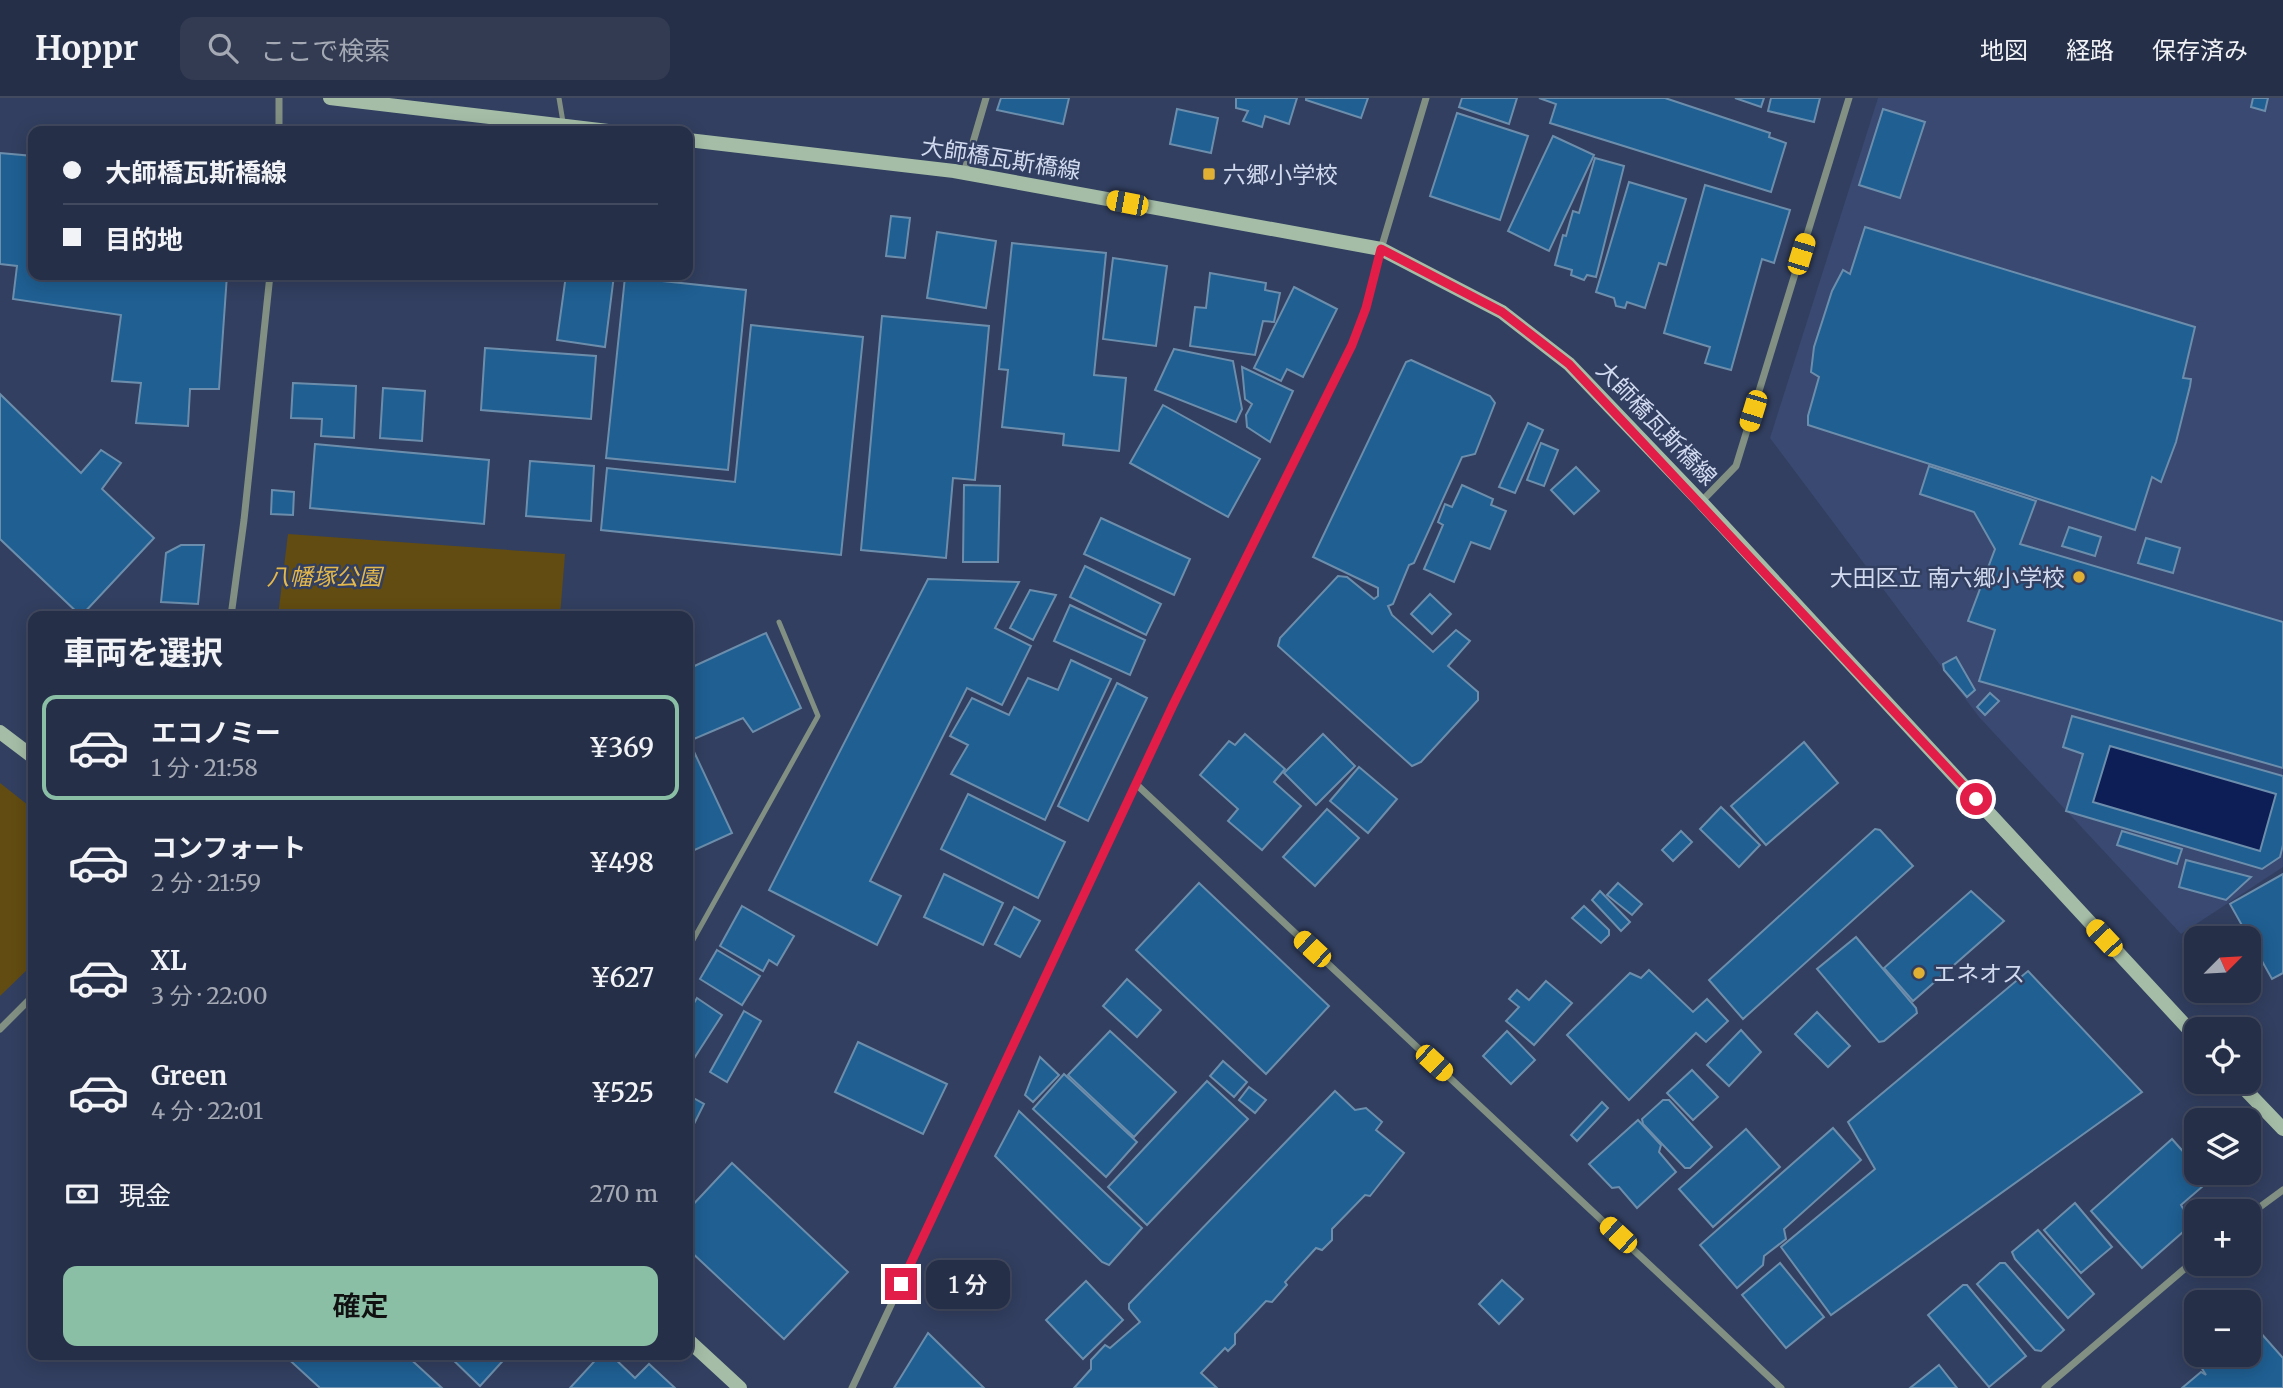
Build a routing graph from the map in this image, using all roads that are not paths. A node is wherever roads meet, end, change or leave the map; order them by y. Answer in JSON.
{"nodes":[{"id":1,"x":279,"y":98,"type":"edge"},
{"id":2,"x":330,"y":98,"type":"edge"},
{"id":3,"x":559,"y":98,"type":"edge"},
{"id":4,"x":986,"y":98,"type":"edge"},
{"id":5,"x":1426,"y":98,"type":"edge"},
{"id":6,"x":1849,"y":98,"type":"edge"},
{"id":7,"x":279,"y":126,"type":"edge"},
{"id":8,"x":564,"y":126,"type":"joint"},
{"id":9,"x":693,"y":141,"type":"edge"},
{"id":10,"x":964,"y":173,"type":"junction"},
{"id":11,"x":1381,"y":249,"type":"junction"},
{"id":12,"x":269,"y":280,"type":"edge"},
{"id":13,"x":1700,"y":502,"type":"junction"},
{"id":14,"x":232,"y":611,"type":"edge"},
{"id":15,"x":779,"y":622,"type":"dead end"},
{"id":16,"x":0,"y":732,"type":"edge"},
{"id":17,"x":28,"y":753,"type":"edge"},
{"id":18,"x":1136,"y":784,"type":"junction"},
{"id":19,"x":693,"y":940,"type":"edge"},
{"id":20,"x":28,"y":1001,"type":"edge"},
{"id":21,"x":2184,"y":1024,"type":"edge"},
{"id":22,"x":0,"y":1029,"type":"edge"},
{"id":23,"x":2249,"y":1094,"type":"edge"},
{"id":24,"x":2283,"y":1129,"type":"edge"},
{"id":25,"x":2283,"y":1190,"type":"edge"},
{"id":26,"x":2261,"y":1206,"type":"edge"},
{"id":27,"x":2184,"y":1269,"type":"edge"},
{"id":28,"x":693,"y":1345,"type":"edge"},
{"id":29,"x":740,"y":1388,"type":"edge"},
{"id":30,"x":852,"y":1388,"type":"edge"},
{"id":31,"x":1781,"y":1388,"type":"edge"},
{"id":32,"x":2045,"y":1388,"type":"edge"}],
"edges":[{"from":1,"to":7,"type":"street"},
{"from":2,"to":8,"type":"street"},
{"from":3,"to":8,"type":"lane"},
{"from":4,"to":10,"type":"street"},
{"from":5,"to":11,"type":"street"},
{"from":6,"to":13,"type":"street"},
{"from":9,"to":10,"type":"street","name":"大師橋瓦斯橋線"},
{"from":10,"to":11,"type":"street","name":"大師橋瓦斯橋線"},
{"from":11,"to":13,"type":"street","name":"大師橋瓦斯橋線"},
{"from":11,"to":18,"type":"street"},
{"from":12,"to":14,"type":"street"},
{"from":13,"to":21,"type":"street","name":"大師橋瓦斯橋線"},
{"from":15,"to":19,"type":"lane"},
{"from":16,"to":17,"type":"street"},
{"from":18,"to":30,"type":"street"},
{"from":18,"to":31,"type":"street"},
{"from":20,"to":22,"type":"street"},
{"from":23,"to":24,"type":"street"},
{"from":25,"to":26,"type":"street"},
{"from":27,"to":32,"type":"street"},
{"from":28,"to":29,"type":"street"}]}
